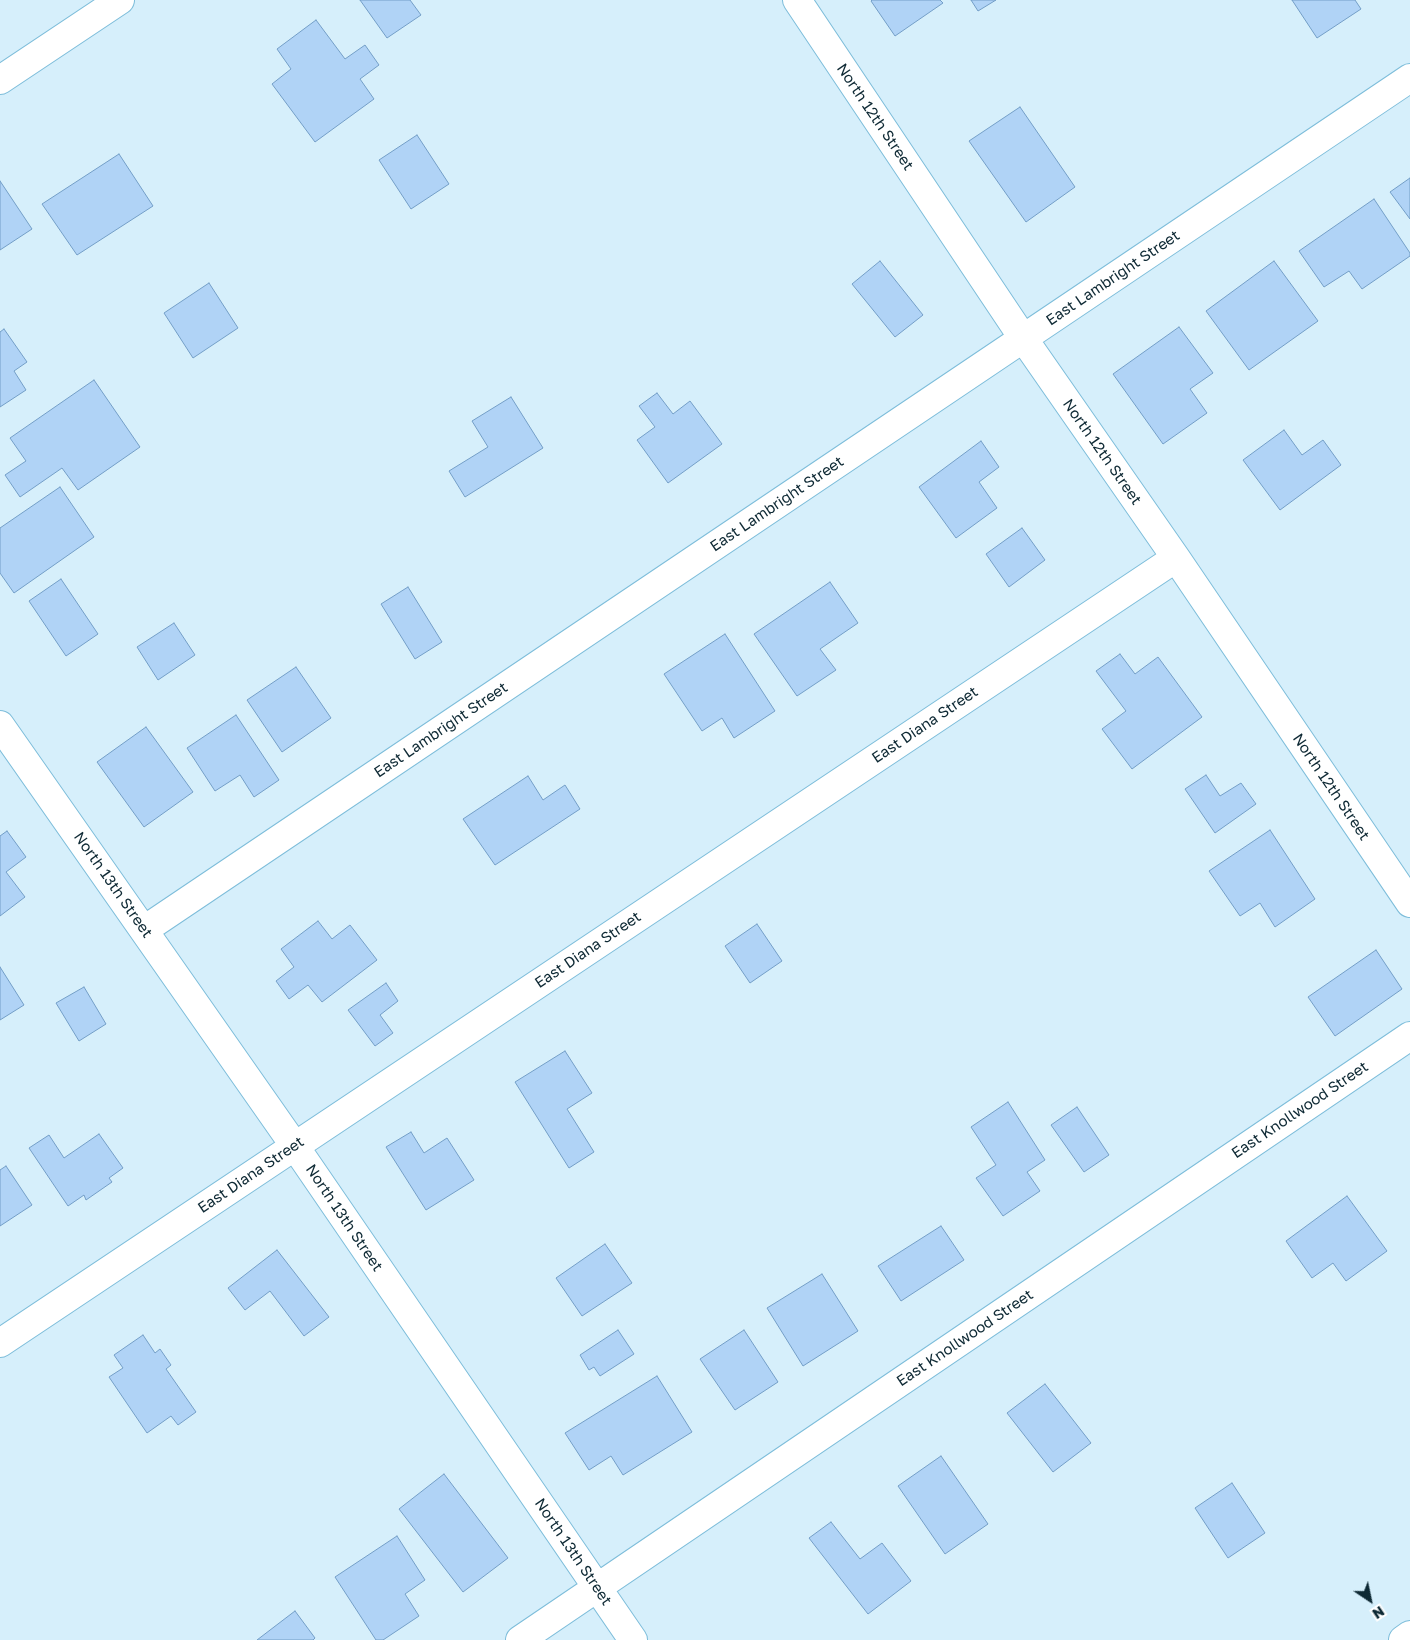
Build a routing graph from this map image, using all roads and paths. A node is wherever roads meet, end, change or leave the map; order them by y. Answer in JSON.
{"nodes":[{"id":1,"x":120,"y":0,"type":"edge"},
{"id":2,"x":797,"y":0,"type":"edge"},
{"id":3,"x":1410,"y":78,"type":"edge"},
{"id":4,"x":0,"y":80,"type":"edge"},
{"id":5,"x":1023,"y":338,"type":"junction"},
{"id":6,"x":1176,"y":558,"type":"junction"},
{"id":7,"x":0,"y":725,"type":"edge"},
{"id":8,"x":1410,"y":903,"type":"edge"},
{"id":9,"x":144,"y":930,"type":"junction"},
{"id":10,"x":1410,"y":1036,"type":"edge"},
{"id":11,"x":294,"y":1145,"type":"junction"},
{"id":12,"x":0,"y":1343,"type":"edge"},
{"id":13,"x":597,"y":1588,"type":"junction"},
{"id":14,"x":1410,"y":1635,"type":"edge"},
{"id":15,"x":520,"y":1640,"type":"edge"},
{"id":16,"x":633,"y":1640,"type":"edge"},
{"id":17,"x":1403,"y":1640,"type":"edge"}],
"edges":[{"from":1,"to":4,"type":"street"},
{"from":2,"to":5,"type":"street","name":"North 12th Street"},
{"from":3,"to":5,"type":"street","name":"East Lambright Street"},
{"from":5,"to":6,"type":"street","name":"North 12th Street"},
{"from":5,"to":9,"type":"street","name":"East Lambright Street"},
{"from":6,"to":8,"type":"street","name":"North 12th Street"},
{"from":6,"to":11,"type":"street","name":"East Diana Street"},
{"from":7,"to":9,"type":"street","name":"North 13th Street"},
{"from":9,"to":11,"type":"street","name":"North 13th Street"},
{"from":10,"to":13,"type":"street","name":"East Knollwood Street"},
{"from":11,"to":12,"type":"street","name":"East Diana Street"},
{"from":11,"to":13,"type":"street","name":"North 13th Street"},
{"from":13,"to":15,"type":"street","name":"East Knollwood Street"},
{"from":13,"to":16,"type":"street","name":"North 13th Street"},
{"from":14,"to":17,"type":"street"}]}
